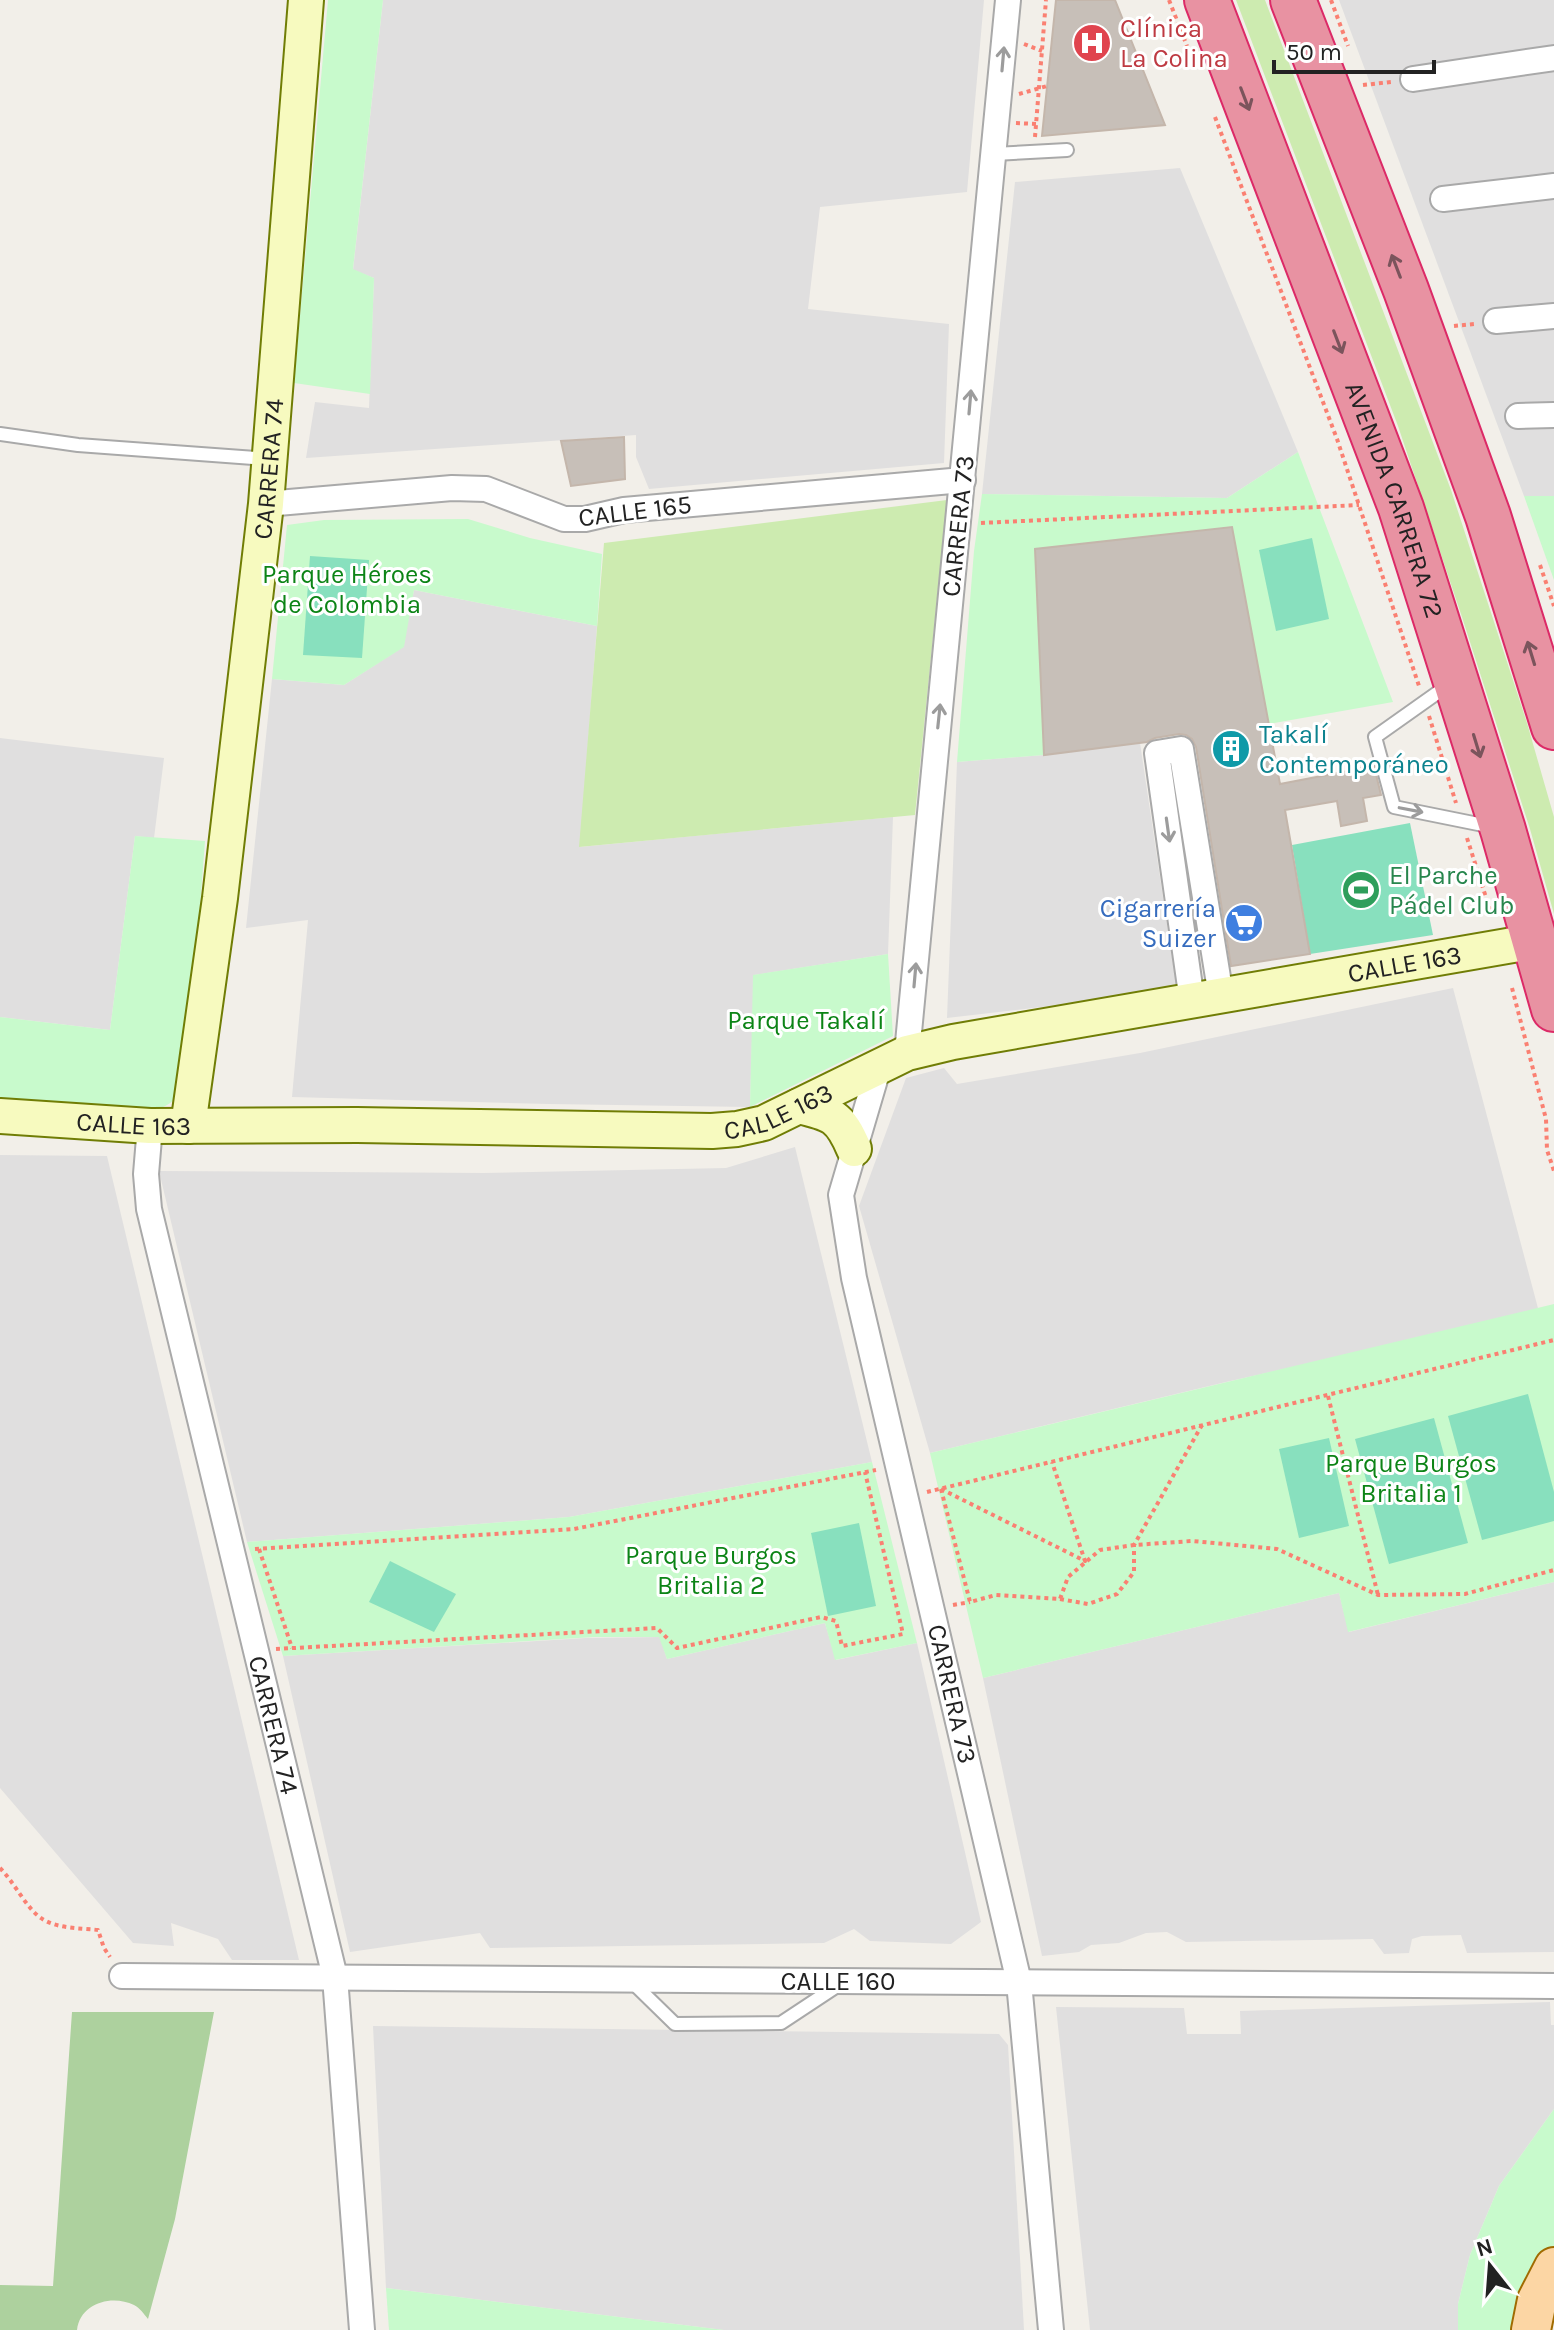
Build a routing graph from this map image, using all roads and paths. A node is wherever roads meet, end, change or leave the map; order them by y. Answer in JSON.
{"nodes":[{"id":1,"x":306,"y":0,"type":"edge"},
{"id":2,"x":1008,"y":0,"type":"edge"},
{"id":3,"x":1046,"y":0,"type":"edge"},
{"id":4,"x":1169,"y":0,"type":"edge"},
{"id":5,"x":1207,"y":0,"type":"edge"},
{"id":6,"x":1293,"y":0,"type":"edge"},
{"id":7,"x":1018,"y":41,"type":"dead end"},
{"id":8,"x":1042,"y":51,"type":"junction"},
{"id":9,"x":1191,"y":54,"type":"dead end"},
{"id":10,"x":1554,"y":58,"type":"edge"},
{"id":11,"x":1413,"y":79,"type":"joint"},
{"id":12,"x":1363,"y":85,"type":"dead end"},
{"id":13,"x":1047,"y":86,"type":"dead end"},
{"id":14,"x":1039,"y":88,"type":"junction"},
{"id":15,"x":999,"y":105,"type":"junction"},
{"id":16,"x":1213,"y":113,"type":"dead end"},
{"id":17,"x":1036,"y":124,"type":"junction"},
{"id":18,"x":1035,"y":137,"type":"dead end"},
{"id":19,"x":1067,"y":150,"type":"dead end"},
{"id":20,"x":994,"y":154,"type":"junction"},
{"id":21,"x":1554,"y":186,"type":"edge"},
{"id":22,"x":1443,"y":199,"type":"dead end"},
{"id":23,"x":1554,"y":316,"type":"edge"},
{"id":24,"x":1496,"y":321,"type":"dead end"},
{"id":25,"x":1554,"y":415,"type":"edge"},
{"id":26,"x":1518,"y":416,"type":"dead end"},
{"id":27,"x":0,"y":434,"type":"edge"},
{"id":28,"x":268,"y":459,"type":"junction"},
{"id":29,"x":963,"y":480,"type":"junction"},
{"id":30,"x":266,"y":504,"type":"junction"},
{"id":31,"x":1360,"y":505,"type":"junction"},
{"id":32,"x":958,"y":524,"type":"junction"},
{"id":33,"x":1440,"y":690,"type":"junction"},
{"id":34,"x":1554,"y":727,"type":"edge"},
{"id":35,"x":1461,"y":819,"type":"junction"},
{"id":36,"x":1503,"y":830,"type":"junction"},
{"id":37,"x":1210,"y":930,"type":"junction"},
{"id":38,"x":1183,"y":935,"type":"junction"},
{"id":39,"x":1519,"y":944,"type":"junction"},
{"id":40,"x":1207,"y":999,"type":"junction"},
{"id":41,"x":1554,"y":1009,"type":"edge"},
{"id":42,"x":893,"y":1059,"type":"junction"},
{"id":43,"x":799,"y":1106,"type":"junction"},
{"id":44,"x":0,"y":1116,"type":"edge"},
{"id":45,"x":150,"y":1126,"type":"junction"},
{"id":46,"x":188,"y":1126,"type":"junction"},
{"id":47,"x":854,"y":1149,"type":"junction"},
{"id":48,"x":1554,"y":1171,"type":"edge"},
{"id":49,"x":1554,"y":1340,"type":"edge"},
{"id":50,"x":1327,"y":1395,"type":"junction"},
{"id":51,"x":1202,"y":1425,"type":"junction"},
{"id":52,"x":1052,"y":1462,"type":"junction"},
{"id":53,"x":898,"y":1466,"type":"junction"},
{"id":54,"x":865,"y":1472,"type":"junction"},
{"id":55,"x":941,"y":1489,"type":"junction"},
{"id":56,"x":905,"y":1497,"type":"junction"},
{"id":57,"x":1134,"y":1545,"type":"junction"},
{"id":58,"x":259,"y":1549,"type":"junction"},
{"id":59,"x":232,"y":1551,"type":"junction"},
{"id":60,"x":1085,"y":1561,"type":"junction"},
{"id":61,"x":1554,"y":1570,"type":"edge"},
{"id":62,"x":1378,"y":1595,"type":"junction"},
{"id":63,"x":1060,"y":1599,"type":"junction"},
{"id":64,"x":292,"y":1648,"type":"junction"},
{"id":65,"x":256,"y":1650,"type":"junction"},
{"id":66,"x":0,"y":1868,"type":"edge"},
{"id":67,"x":122,"y":1976,"type":"joint"},
{"id":68,"x":335,"y":1977,"type":"junction"},
{"id":69,"x":629,"y":1979,"type":"junction"},
{"id":70,"x":844,"y":1981,"type":"junction"},
{"id":71,"x":1019,"y":1982,"type":"junction"},
{"id":72,"x":1554,"y":1986,"type":"edge"},
{"id":73,"x":1554,"y":2267,"type":"edge"},
{"id":74,"x":362,"y":2330,"type":"edge"},
{"id":75,"x":1051,"y":2330,"type":"edge"},
{"id":76,"x":1531,"y":2330,"type":"edge"}],
"edges":[{"from":1,"to":28,"type":"street","name":"CARRERA 74"},
{"from":15,"to":2,"type":"street","name":"CARRERA 73","one_way":true},
{"from":3,"to":8,"type":"path"},
{"from":4,"to":9,"type":"path"},
{"from":5,"to":33,"type":"highway","name":"AVENIDA CARRERA 72","one_way":true},
{"from":34,"to":6,"type":"highway","one_way":true},
{"from":7,"to":8,"type":"path"},
{"from":8,"to":14,"type":"path"},
{"from":10,"to":11,"type":"street"},
{"from":11,"to":12,"type":"path"},
{"from":13,"to":14,"type":"path"},
{"from":14,"to":15,"type":"path"},
{"from":14,"to":17,"type":"path"},
{"from":15,"to":17,"type":"path"},
{"from":15,"to":20,"type":"street","name":"CARRERA 73"},
{"from":16,"to":31,"type":"path"},
{"from":17,"to":18,"type":"path"},
{"from":19,"to":20,"type":"lane"},
{"from":29,"to":20,"type":"street","name":"CARRERA 73","one_way":true},
{"from":21,"to":22,"type":"street"},
{"from":23,"to":24,"type":"street"},
{"from":25,"to":26,"type":"street"},
{"from":27,"to":28,"type":"lane"},
{"from":28,"to":30,"type":"street","name":"CARRERA 74"},
{"from":29,"to":30,"type":"street","name":"CALLE 165"},
{"from":29,"to":32,"type":"street","name":"CARRERA 73"},
{"from":30,"to":46,"type":"street","name":"CARRERA 74"},
{"from":31,"to":32,"type":"path"},
{"from":31,"to":33,"type":"path"},
{"from":42,"to":32,"type":"street","name":"CARRERA 73","one_way":true},
{"from":33,"to":35,"type":"path"},
{"from":33,"to":35,"type":"lane","one_way":true},
{"from":33,"to":36,"type":"highway","name":"AVENIDA CARRERA 72","one_way":true},
{"from":35,"to":36,"type":"lane"},
{"from":35,"to":39,"type":"path"},
{"from":36,"to":39,"type":"highway","name":"AVENIDA CARRERA 72"},
{"from":37,"to":38,"type":"street"},
{"from":37,"to":38,"type":"street","one_way":true},
{"from":37,"to":40,"type":"street"},
{"from":38,"to":40,"type":"street"},
{"from":39,"to":40,"type":"street","name":"CALLE 163"},
{"from":39,"to":41,"type":"highway","name":"AVENIDA CARRERA 72"},
{"from":39,"to":48,"type":"path"},
{"from":40,"to":42,"type":"street","name":"CALLE 163"},
{"from":42,"to":43,"type":"street","name":"CALLE 163"},
{"from":42,"to":47,"type":"street","name":"CARRERA 73"},
{"from":43,"to":46,"type":"street","name":"CALLE 163"},
{"from":43,"to":47,"type":"street"},
{"from":44,"to":45,"type":"street","name":"CALLE 163"},
{"from":45,"to":46,"type":"street","name":"CALLE 163"},
{"from":45,"to":59,"type":"street","name":"CARRERA 74"},
{"from":47,"to":53,"type":"street","name":"CARRERA 73"},
{"from":49,"to":50,"type":"path"},
{"from":50,"to":51,"type":"path"},
{"from":50,"to":62,"type":"path"},
{"from":51,"to":52,"type":"path"},
{"from":51,"to":57,"type":"path"},
{"from":52,"to":55,"type":"path"},
{"from":52,"to":60,"type":"path"},
{"from":53,"to":54,"type":"path"},
{"from":53,"to":56,"type":"street","name":"CARRERA 73"},
{"from":54,"to":58,"type":"path"},
{"from":54,"to":64,"type":"path"},
{"from":55,"to":56,"type":"path"},
{"from":55,"to":60,"type":"path"},
{"from":55,"to":63,"type":"path"},
{"from":56,"to":71,"type":"street","name":"CARRERA 73"},
{"from":57,"to":60,"type":"path"},
{"from":57,"to":62,"type":"path"},
{"from":57,"to":63,"type":"path"},
{"from":58,"to":59,"type":"path"},
{"from":58,"to":64,"type":"path"},
{"from":59,"to":65,"type":"street","name":"CARRERA 74"},
{"from":60,"to":63,"type":"path"},
{"from":61,"to":62,"type":"path"},
{"from":64,"to":65,"type":"path"},
{"from":65,"to":68,"type":"street","name":"CARRERA 74"},
{"from":66,"to":67,"type":"path"},
{"from":67,"to":68,"type":"street","name":"CALLE 160"},
{"from":68,"to":69,"type":"street","name":"CALLE 160"},
{"from":68,"to":74,"type":"street","name":"CARRERA 74"},
{"from":69,"to":70,"type":"street","name":"CALLE 160"},
{"from":69,"to":70,"type":"lane"},
{"from":70,"to":71,"type":"street","name":"CALLE 160"},
{"from":71,"to":72,"type":"street","name":"CALLE 160"},
{"from":71,"to":75,"type":"street","name":"CARRERA 73"},
{"from":73,"to":76,"type":"main road"}]}
